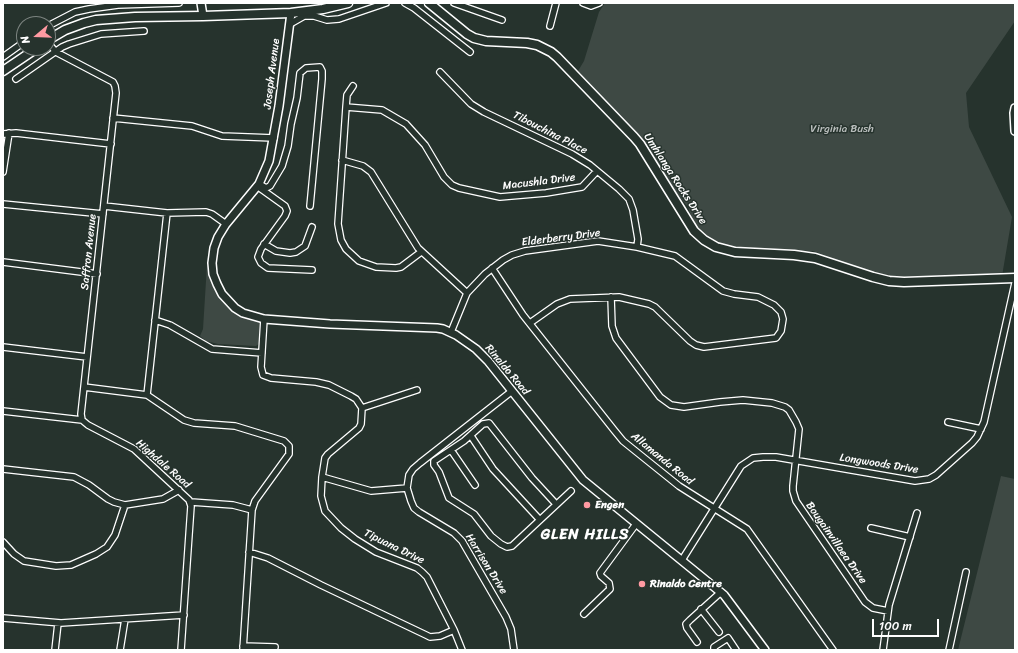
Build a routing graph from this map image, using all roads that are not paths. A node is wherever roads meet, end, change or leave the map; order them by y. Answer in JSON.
{"nodes":[{"id":1,"x":179,"y":3,"type":"edge"},
{"id":2,"x":201,"y":3,"type":"edge"},
{"id":3,"x":348,"y":3,"type":"edge"},
{"id":4,"x":386,"y":3,"type":"edge"},
{"id":5,"x":405,"y":3,"type":"edge"},
{"id":6,"x":428,"y":3,"type":"edge"},
{"id":7,"x":556,"y":3,"type":"edge"},
{"id":8,"x":583,"y":3,"type":"edge"},
{"id":9,"x":599,"y":3,"type":"edge"},
{"id":10,"x":456,"y":4,"type":"edge"},
{"id":11,"x":291,"y":13,"type":"junction"},
{"id":12,"x":203,"y":16,"type":"junction"},
{"id":13,"x":502,"y":20,"type":"dead end"},
{"id":14,"x":56,"y":22,"type":"edge"},
{"id":15,"x":290,"y":24,"type":"junction"},
{"id":16,"x":550,"y":26,"type":"dead end"},
{"id":17,"x":144,"y":31,"type":"dead end"},
{"id":18,"x":56,"y":37,"type":"edge"},
{"id":19,"x":16,"y":48,"type":"edge"},
{"id":20,"x":56,"y":52,"type":"joint"},
{"id":21,"x":470,"y":52,"type":"dead end"},
{"id":22,"x":25,"y":56,"type":"edge"},
{"id":23,"x":50,"y":56,"type":"edge"},
{"id":24,"x":3,"y":57,"type":"edge"},
{"id":25,"x":3,"y":71,"type":"edge"},
{"id":26,"x":440,"y":72,"type":"dead end"},
{"id":27,"x":16,"y":79,"type":"dead end"},
{"id":28,"x":353,"y":86,"type":"dead end"},
{"id":29,"x":346,"y":107,"type":"junction"},
{"id":30,"x":1015,"y":108,"type":"edge"},
{"id":31,"x":113,"y":118,"type":"junction"},
{"id":32,"x":1015,"y":131,"type":"edge"},
{"id":33,"x":6,"y":134,"type":"edge"},
{"id":34,"x":274,"y":138,"type":"junction"},
{"id":35,"x":111,"y":144,"type":"junction"},
{"id":36,"x":342,"y":160,"type":"junction"},
{"id":37,"x":597,"y":171,"type":"junction"},
{"id":38,"x":3,"y":172,"type":"edge"},
{"id":39,"x":258,"y":185,"type":"junction"},
{"id":40,"x":3,"y":204,"type":"edge"},
{"id":41,"x":104,"y":206,"type":"junction"},
{"id":42,"x":310,"y":206,"type":"dead end"},
{"id":43,"x":167,"y":212,"type":"junction"},
{"id":44,"x":103,"y":214,"type":"junction"},
{"id":45,"x":226,"y":224,"type":"junction"},
{"id":46,"x":312,"y":227,"type":"dead end"},
{"id":47,"x":264,"y":244,"type":"junction"},
{"id":48,"x":637,"y":247,"type":"junction"},
{"id":49,"x":421,"y":252,"type":"junction"},
{"id":50,"x":3,"y":262,"type":"edge"},
{"id":51,"x":492,"y":268,"type":"junction"},
{"id":52,"x":312,"y":270,"type":"dead end"},
{"id":53,"x":97,"y":274,"type":"junction"},
{"id":54,"x":1015,"y":278,"type":"edge"},
{"id":55,"x":1015,"y":284,"type":"edge"},
{"id":56,"x":467,"y":293,"type":"junction"},
{"id":57,"x":612,"y":297,"type":"junction"},
{"id":58,"x":264,"y":319,"type":"junction"},
{"id":59,"x":155,"y":320,"type":"junction"},
{"id":60,"x":530,"y":323,"type":"junction"},
{"id":61,"x":451,"y":332,"type":"junction"},
{"id":62,"x":3,"y":347,"type":"edge"},
{"id":63,"x":262,"y":353,"type":"junction"},
{"id":64,"x":87,"y":357,"type":"junction"},
{"id":65,"x":84,"y":387,"type":"junction"},
{"id":66,"x":417,"y":390,"type":"dead end"},
{"id":67,"x":512,"y":391,"type":"junction"},
{"id":68,"x":147,"y":394,"type":"junction"},
{"id":69,"x":362,"y":408,"type":"junction"},
{"id":70,"x":3,"y":411,"type":"edge"},
{"id":71,"x":82,"y":420,"type":"junction"},
{"id":72,"x":948,"y":422,"type":"dead end"},
{"id":73,"x":981,"y":429,"type":"junction"},
{"id":74,"x":456,"y":434,"type":"junction"},
{"id":75,"x":471,"y":436,"type":"junction"},
{"id":76,"x":462,"y":442,"type":"junction"},
{"id":77,"x":451,"y":450,"type":"junction"},
{"id":78,"x":796,"y":461,"type":"junction"},
{"id":79,"x":3,"y":469,"type":"edge"},
{"id":80,"x":322,"y":477,"type":"junction"},
{"id":81,"x":475,"y":485,"type":"dead end"},
{"id":82,"x":407,"y":488,"type":"junction"},
{"id":83,"x":179,"y":490,"type":"junction"},
{"id":84,"x":571,"y":490,"type":"dead end"},
{"id":85,"x":191,"y":502,"type":"junction"},
{"id":86,"x":556,"y":504,"type":"junction"},
{"id":87,"x":125,"y":505,"type":"junction"},
{"id":88,"x":714,"y":509,"type":"junction"},
{"id":89,"x":252,"y":510,"type":"junction"},
{"id":90,"x":917,"y":513,"type":"dead end"},
{"id":91,"x":540,"y":520,"type":"junction"},
{"id":92,"x":636,"y":524,"type":"junction"},
{"id":93,"x":871,"y":528,"type":"dead end"},
{"id":94,"x":910,"y":537,"type":"junction"},
{"id":95,"x":3,"y":542,"type":"edge"},
{"id":96,"x":249,"y":552,"type":"junction"},
{"id":97,"x":682,"y":560,"type":"junction"},
{"id":98,"x":966,"y":572,"type":"dead end"},
{"id":99,"x":721,"y":592,"type":"junction"},
{"id":100,"x":701,"y":609,"type":"junction"},
{"id":101,"x":888,"y":611,"type":"junction"},
{"id":102,"x":584,"y":614,"type":"dead end"},
{"id":103,"x":184,"y":615,"type":"junction"},
{"id":104,"x":3,"y":618,"type":"edge"},
{"id":105,"x":124,"y":619,"type":"junction"},
{"id":106,"x":58,"y":623,"type":"junction"},
{"id":107,"x":454,"y":630,"type":"junction"},
{"id":108,"x":719,"y":632,"type":"dead end"},
{"id":109,"x":697,"y":642,"type":"dead end"},
{"id":110,"x":275,"y":647,"type":"dead end"},
{"id":111,"x":243,"y":648,"type":"edge"},
{"id":112,"x":55,"y":650,"type":"edge"},
{"id":113,"x":120,"y":650,"type":"edge"},
{"id":114,"x":181,"y":650,"type":"edge"},
{"id":115,"x":462,"y":650,"type":"edge"},
{"id":116,"x":514,"y":650,"type":"edge"},
{"id":117,"x":714,"y":650,"type":"edge"},
{"id":118,"x":736,"y":650,"type":"edge"},
{"id":119,"x":765,"y":650,"type":"edge"},
{"id":120,"x":833,"y":650,"type":"edge"},
{"id":121,"x":883,"y":650,"type":"edge"},
{"id":122,"x":949,"y":650,"type":"edge"}],
"edges":[{"from":1,"to":14,"type":"street"},
{"from":2,"to":12,"type":"street"},
{"from":3,"to":11,"type":"main road"},
{"from":4,"to":15,"type":"street"},
{"from":5,"to":21,"type":"street"},
{"from":6,"to":54,"type":"main road","name":"Umhlanga Rocks Drive"},
{"from":7,"to":16,"type":"street"},
{"from":8,"to":9,"type":"street"},
{"from":10,"to":13,"type":"street"},
{"from":11,"to":12,"type":"main road"},
{"from":11,"to":15,"type":"street","name":"Joseph Avenue"},
{"from":12,"to":18,"type":"main road"},
{"from":15,"to":34,"type":"street","name":"Joseph Avenue"},
{"from":17,"to":20,"type":"street"},
{"from":19,"to":24,"type":"street"},
{"from":20,"to":31,"type":"street","name":"Saffron Avenue"},
{"from":22,"to":25,"type":"main road"},
{"from":23,"to":27,"type":"street"},
{"from":26,"to":37,"type":"street","name":"Tibouchina Place"},
{"from":28,"to":29,"type":"street"},
{"from":29,"to":36,"type":"street"},
{"from":29,"to":37,"type":"street","name":"Macushla Drive"},
{"from":30,"to":32,"type":"street"},
{"from":31,"to":34,"type":"street"},
{"from":31,"to":35,"type":"street","name":"Saffron Avenue"},
{"from":33,"to":35,"type":"street"},
{"from":33,"to":38,"type":"street"},
{"from":34,"to":39,"type":"street","name":"Rinaldo Road"},
{"from":35,"to":41,"type":"street","name":"Saffron Avenue"},
{"from":36,"to":49,"type":"street"},
{"from":36,"to":49,"type":"street"},
{"from":37,"to":48,"type":"street","name":"Tibouchina Place"},
{"from":39,"to":42,"type":"street"},
{"from":39,"to":45,"type":"street","name":"Rinaldo Road"},
{"from":39,"to":47,"type":"street"},
{"from":40,"to":44,"type":"street"},
{"from":41,"to":43,"type":"street"},
{"from":41,"to":44,"type":"street","name":"Saffron Avenue"},
{"from":43,"to":45,"type":"street"},
{"from":43,"to":59,"type":"street"},
{"from":44,"to":53,"type":"street","name":"Saffron Avenue"},
{"from":45,"to":58,"type":"street","name":"Rinaldo Road"},
{"from":46,"to":47,"type":"street"},
{"from":47,"to":52,"type":"street"},
{"from":48,"to":51,"type":"street","name":"Elderberry Drive"},
{"from":48,"to":57,"type":"street","name":"Elderberry Drive"},
{"from":49,"to":56,"type":"street"},
{"from":50,"to":53,"type":"street"},
{"from":51,"to":56,"type":"street","name":"Elderberry Drive"},
{"from":51,"to":60,"type":"street","name":"Allamanda Road"},
{"from":53,"to":64,"type":"street","name":"Saffron Avenue"},
{"from":55,"to":73,"type":"street","name":"Longwoods Drive"},
{"from":56,"to":61,"type":"street","name":"Elderberry Drive"},
{"from":57,"to":60,"type":"street","name":"Elderberry Drive"},
{"from":57,"to":78,"type":"street","name":"Bougainvillaea Drive"},
{"from":58,"to":61,"type":"street","name":"Rinaldo Road"},
{"from":58,"to":63,"type":"street"},
{"from":59,"to":63,"type":"street"},
{"from":59,"to":68,"type":"street"},
{"from":60,"to":88,"type":"street","name":"Allamanda Road"},
{"from":61,"to":67,"type":"street","name":"Rinaldo Road"},
{"from":62,"to":64,"type":"street"},
{"from":63,"to":69,"type":"street"},
{"from":64,"to":65,"type":"street","name":"Saffron Avenue"},
{"from":65,"to":68,"type":"street"},
{"from":65,"to":71,"type":"street","name":"Saffron Avenue"},
{"from":66,"to":69,"type":"street"},
{"from":67,"to":74,"type":"street"},
{"from":67,"to":92,"type":"street","name":"Rinaldo Road"},
{"from":68,"to":89,"type":"street"},
{"from":69,"to":80,"type":"street","name":"Tipuana Drive"},
{"from":70,"to":71,"type":"street","name":"Highdale Road"},
{"from":71,"to":83,"type":"street","name":"Highdale Road"},
{"from":72,"to":73,"type":"street"},
{"from":73,"to":78,"type":"street","name":"Longwoods Drive"},
{"from":74,"to":76,"type":"street"},
{"from":74,"to":82,"type":"street"},
{"from":75,"to":76,"type":"street"},
{"from":75,"to":86,"type":"street"},
{"from":75,"to":91,"type":"street"},
{"from":76,"to":77,"type":"street"},
{"from":77,"to":81,"type":"street"},
{"from":77,"to":91,"type":"street"},
{"from":78,"to":88,"type":"street","name":"Longwoods Drive"},
{"from":78,"to":101,"type":"street","name":"Bougainvillaea Drive"},
{"from":79,"to":87,"type":"street"},
{"from":80,"to":82,"type":"street"},
{"from":80,"to":107,"type":"street","name":"Tipuana Drive"},
{"from":82,"to":116,"type":"street","name":"Harrison Drive"},
{"from":83,"to":85,"type":"street","name":"Highdale Road"},
{"from":83,"to":87,"type":"street"},
{"from":84,"to":86,"type":"street"},
{"from":85,"to":89,"type":"street"},
{"from":85,"to":103,"type":"street","name":"Highdale Road"},
{"from":86,"to":91,"type":"street"},
{"from":87,"to":95,"type":"street"},
{"from":88,"to":97,"type":"street","name":"Longwoods Drive"},
{"from":88,"to":120,"type":"street","name":"Allamanda Road"},
{"from":89,"to":96,"type":"street"},
{"from":90,"to":94,"type":"street"},
{"from":92,"to":97,"type":"street","name":"Rinaldo Road"},
{"from":92,"to":102,"type":"street"},
{"from":93,"to":94,"type":"street"},
{"from":94,"to":101,"type":"street"},
{"from":96,"to":107,"type":"street"},
{"from":96,"to":111,"type":"street"},
{"from":97,"to":99,"type":"street","name":"Rinaldo Road"},
{"from":98,"to":122,"type":"street"},
{"from":99,"to":100,"type":"street"},
{"from":99,"to":119,"type":"street","name":"Rinaldo Road"},
{"from":100,"to":108,"type":"street"},
{"from":100,"to":109,"type":"street"},
{"from":101,"to":121,"type":"street"},
{"from":103,"to":105,"type":"street"},
{"from":103,"to":114,"type":"street","name":"Highdale Road"},
{"from":104,"to":106,"type":"street"},
{"from":105,"to":106,"type":"street"},
{"from":105,"to":113,"type":"street"},
{"from":106,"to":112,"type":"street"},
{"from":107,"to":115,"type":"street","name":"Tipuana Drive"},
{"from":110,"to":111,"type":"street"},
{"from":117,"to":118,"type":"street"}]}
